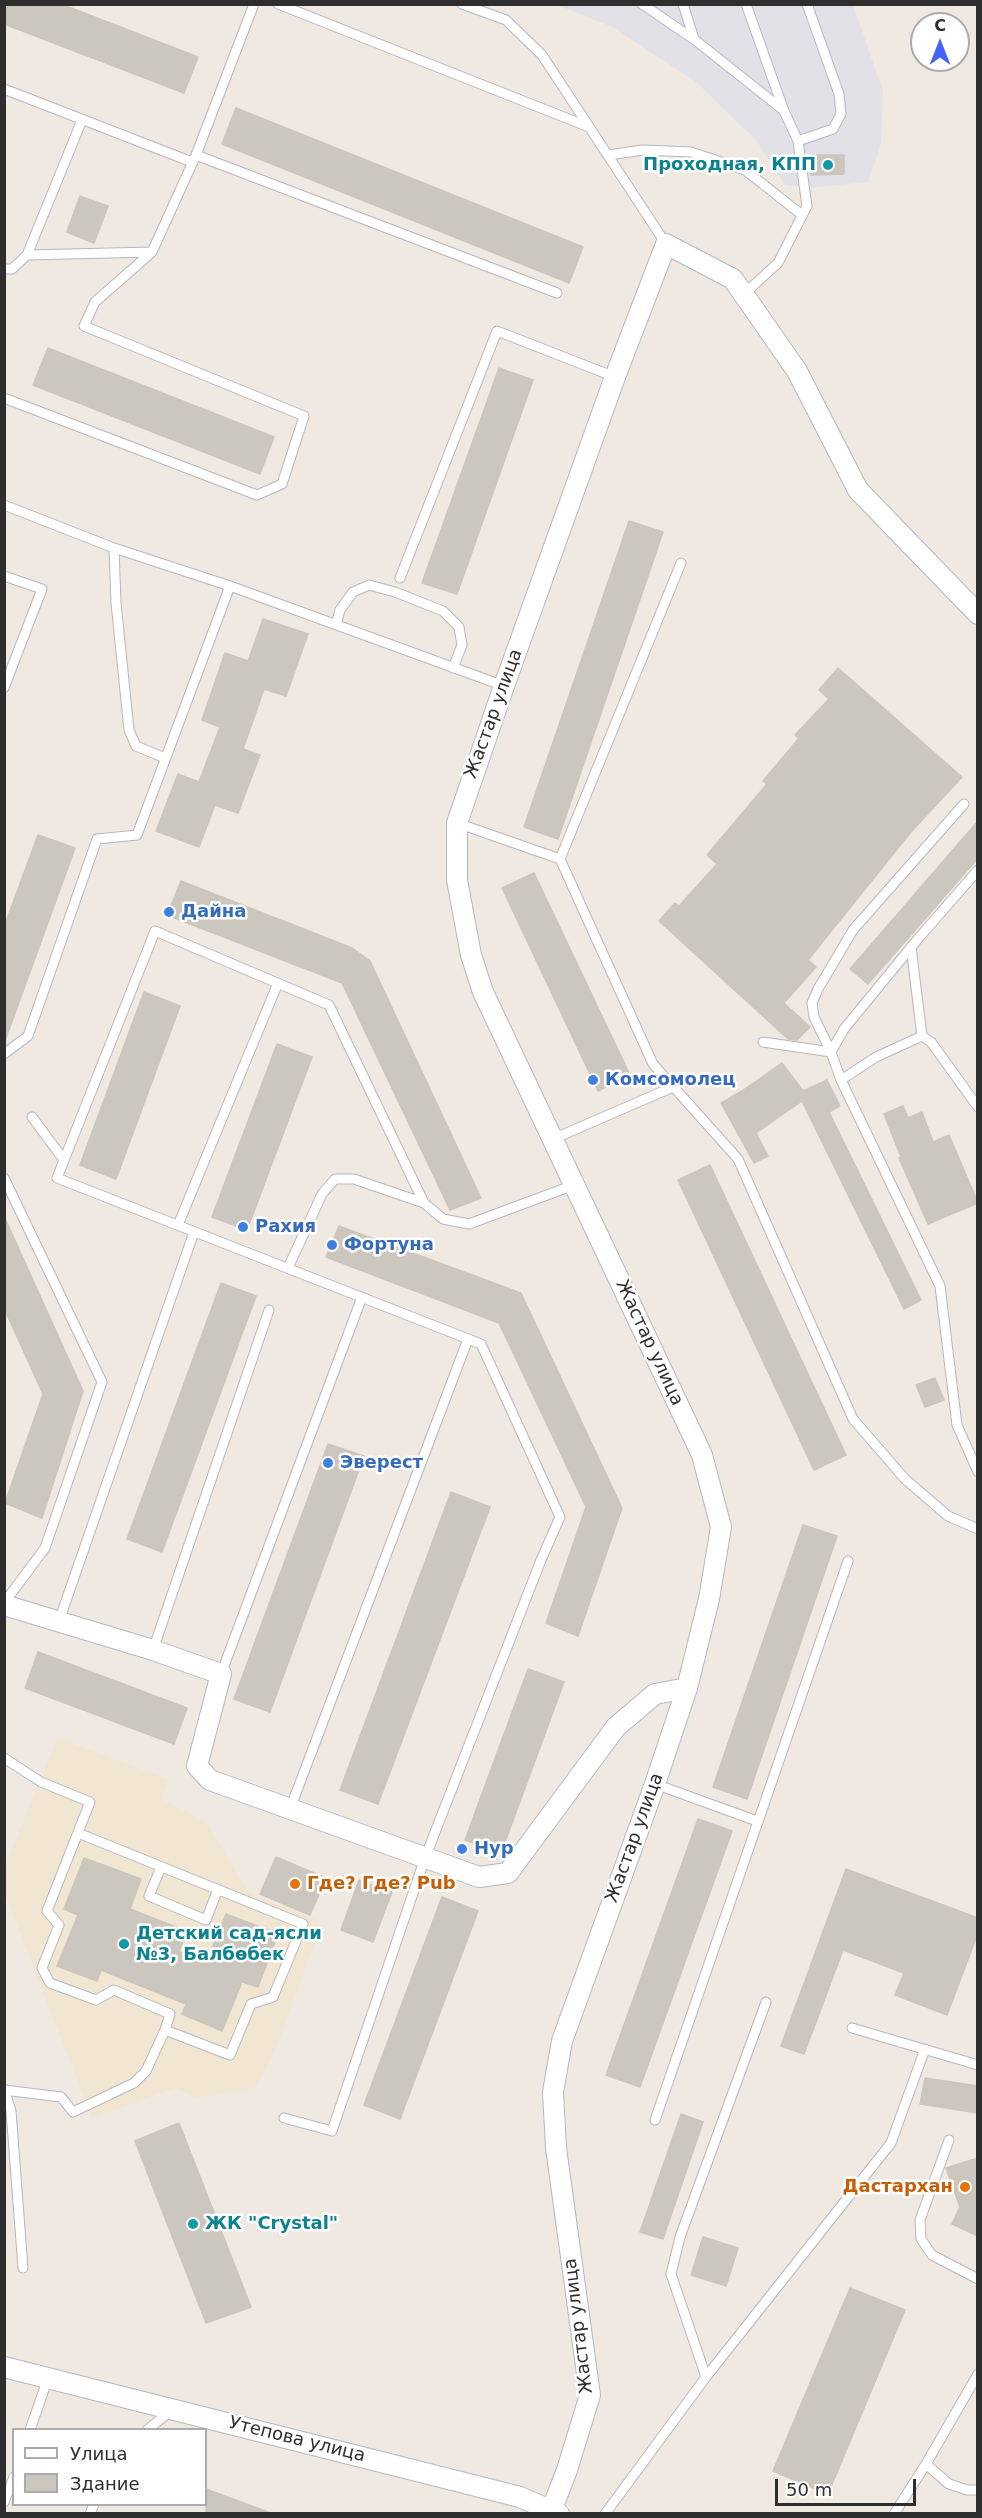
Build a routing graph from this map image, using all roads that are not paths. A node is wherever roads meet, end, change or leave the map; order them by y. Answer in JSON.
{"nodes":[{"id":1,"x":254,"y":4,"type":"edge"},
{"id":2,"x":278,"y":4,"type":"edge"},
{"id":3,"x":462,"y":4,"type":"edge"},
{"id":4,"x":642,"y":4,"type":"edge"},
{"id":5,"x":682,"y":4,"type":"edge"},
{"id":6,"x":746,"y":4,"type":"edge"},
{"id":7,"x":807,"y":4,"type":"edge"},
{"id":8,"x":695,"y":39,"type":"junction"},
{"id":9,"x":4,"y":89,"type":"edge"},
{"id":10,"x":784,"y":111,"type":"junction"},
{"id":11,"x":82,"y":120,"type":"junction"},
{"id":12,"x":589,"y":127,"type":"junction"},
{"id":13,"x":798,"y":141,"type":"junction"},
{"id":14,"x":608,"y":155,"type":"junction"},
{"id":15,"x":194,"y":159,"type":"junction"},
{"id":16,"x":802,"y":215,"type":"junction"},
{"id":17,"x":666,"y":244,"type":"junction"},
{"id":18,"x":152,"y":252,"type":"junction"},
{"id":19,"x":27,"y":255,"type":"junction"},
{"id":20,"x":4,"y":269,"type":"edge"},
{"id":21,"x":557,"y":293,"type":"dead end"},
{"id":22,"x":744,"y":294,"type":"junction"},
{"id":23,"x":615,"y":377,"type":"junction"},
{"id":24,"x":4,"y":398,"type":"edge"},
{"id":25,"x":4,"y":505,"type":"edge"},
{"id":26,"x":114,"y":548,"type":"junction"},
{"id":27,"x":681,"y":563,"type":"dead end"},
{"id":28,"x":4,"y":576,"type":"edge"},
{"id":29,"x":400,"y":578,"type":"dead end"},
{"id":30,"x":230,"y":586,"type":"junction"},
{"id":31,"x":978,"y":614,"type":"edge"},
{"id":32,"x":336,"y":625,"type":"junction"},
{"id":33,"x":453,"y":668,"type":"junction"},
{"id":34,"x":504,"y":686,"type":"junction"},
{"id":35,"x":4,"y":688,"type":"edge"},
{"id":36,"x":165,"y":758,"type":"junction"},
{"id":37,"x":964,"y":804,"type":"dead end"},
{"id":38,"x":457,"y":823,"type":"junction"},
{"id":39,"x":560,"y":859,"type":"junction"},
{"id":40,"x":978,"y":870,"type":"edge"},
{"id":41,"x":910,"y":947,"type":"junction"},
{"id":42,"x":278,"y":983,"type":"junction"},
{"id":43,"x":922,"y":1036,"type":"junction"},
{"id":44,"x":763,"y":1042,"type":"dead end"},
{"id":45,"x":831,"y":1052,"type":"junction"},
{"id":46,"x":4,"y":1054,"type":"edge"},
{"id":47,"x":841,"y":1080,"type":"junction"},
{"id":48,"x":673,"y":1087,"type":"junction"},
{"id":49,"x":978,"y":1107,"type":"edge"},
{"id":50,"x":32,"y":1117,"type":"dead end"},
{"id":51,"x":553,"y":1139,"type":"junction"},
{"id":52,"x":64,"y":1160,"type":"junction"},
{"id":53,"x":4,"y":1178,"type":"edge"},
{"id":54,"x":574,"y":1185,"type":"junction"},
{"id":55,"x":424,"y":1203,"type":"junction"},
{"id":56,"x":178,"y":1225,"type":"junction"},
{"id":57,"x":194,"y":1232,"type":"junction"},
{"id":58,"x":288,"y":1268,"type":"junction"},
{"id":59,"x":362,"y":1297,"type":"junction"},
{"id":60,"x":269,"y":1310,"type":"dead end"},
{"id":61,"x":468,"y":1339,"type":"junction"},
{"id":62,"x":978,"y":1472,"type":"edge"},
{"id":63,"x":978,"y":1529,"type":"edge"},
{"id":64,"x":848,"y":1561,"type":"dead end"},
{"id":65,"x":4,"y":1604,"type":"edge"},
{"id":66,"x":59,"y":1621,"type":"junction"},
{"id":67,"x":153,"y":1650,"type":"junction"},
{"id":68,"x":221,"y":1674,"type":"junction"},
{"id":69,"x":687,"y":1688,"type":"junction"},
{"id":70,"x":4,"y":1758,"type":"edge"},
{"id":71,"x":655,"y":1784,"type":"junction"},
{"id":72,"x":290,"y":1809,"type":"junction"},
{"id":73,"x":757,"y":1821,"type":"junction"},
{"id":74,"x":78,"y":1833,"type":"junction"},
{"id":75,"x":425,"y":1858,"type":"junction"},
{"id":76,"x":161,"y":1867,"type":"junction"},
{"id":77,"x":218,"y":1890,"type":"junction"},
{"id":78,"x":766,"y":2002,"type":"dead end"},
{"id":79,"x":852,"y":2028,"type":"dead end"},
{"id":80,"x":165,"y":2030,"type":"junction"},
{"id":81,"x":925,"y":2049,"type":"junction"},
{"id":82,"x":978,"y":2065,"type":"edge"},
{"id":83,"x":5,"y":2090,"type":"edge"},
{"id":84,"x":284,"y":2118,"type":"dead end"},
{"id":85,"x":655,"y":2120,"type":"dead end"},
{"id":86,"x":949,"y":2140,"type":"dead end"},
{"id":87,"x":23,"y":2268,"type":"dead end"},
{"id":88,"x":978,"y":2279,"type":"edge"},
{"id":89,"x":4,"y":2367,"type":"edge"},
{"id":90,"x":978,"y":2374,"type":"edge"},
{"id":91,"x":48,"y":2377,"type":"junction"},
{"id":92,"x":706,"y":2377,"type":"junction"},
{"id":93,"x":174,"y":2409,"type":"junction"},
{"id":94,"x":31,"y":2428,"type":"edge"},
{"id":95,"x":150,"y":2428,"type":"edge"},
{"id":96,"x":926,"y":2464,"type":"junction"},
{"id":97,"x":12,"y":2481,"type":"edge"},
{"id":98,"x":978,"y":2490,"type":"edge"},
{"id":99,"x":4,"y":2502,"type":"edge"},
{"id":100,"x":554,"y":2513,"type":"edge"},
{"id":101,"x":605,"y":2514,"type":"edge"},
{"id":102,"x":894,"y":2514,"type":"edge"}],
"edges":[{"from":1,"to":15,"type":"lane"},
{"from":2,"to":12,"type":"lane"},
{"from":3,"to":12,"type":"lane"},
{"from":4,"to":8,"type":"lane"},
{"from":5,"to":8,"type":"lane"},
{"from":6,"to":10,"type":"lane"},
{"from":7,"to":13,"type":"lane"},
{"from":8,"to":10,"type":"lane"},
{"from":9,"to":11,"type":"lane"},
{"from":10,"to":13,"type":"lane"},
{"from":11,"to":15,"type":"lane"},
{"from":11,"to":19,"type":"lane"},
{"from":12,"to":14,"type":"lane"},
{"from":13,"to":16,"type":"lane"},
{"from":14,"to":16,"type":"lane"},
{"from":14,"to":17,"type":"lane"},
{"from":15,"to":18,"type":"lane"},
{"from":15,"to":21,"type":"lane"},
{"from":16,"to":22,"type":"lane"},
{"from":17,"to":22,"type":"street"},
{"from":17,"to":23,"type":"street","name":"Жастар улица"},
{"from":18,"to":19,"type":"lane"},
{"from":18,"to":24,"type":"lane"},
{"from":19,"to":20,"type":"lane"},
{"from":22,"to":31,"type":"street"},
{"from":23,"to":29,"type":"lane"},
{"from":23,"to":34,"type":"street","name":"Жастар улица"},
{"from":25,"to":26,"type":"lane"},
{"from":26,"to":30,"type":"lane"},
{"from":26,"to":36,"type":"lane"},
{"from":27,"to":39,"type":"lane"},
{"from":28,"to":35,"type":"lane"},
{"from":30,"to":32,"type":"lane"},
{"from":30,"to":36,"type":"lane"},
{"from":32,"to":33,"type":"lane"},
{"from":32,"to":33,"type":"lane"},
{"from":33,"to":34,"type":"lane"},
{"from":34,"to":38,"type":"street","name":"Жастар улица"},
{"from":36,"to":46,"type":"lane"},
{"from":37,"to":45,"type":"lane"},
{"from":38,"to":39,"type":"lane"},
{"from":38,"to":51,"type":"street","name":"Жастар улица"},
{"from":39,"to":48,"type":"lane"},
{"from":40,"to":41,"type":"lane"},
{"from":41,"to":43,"type":"lane"},
{"from":41,"to":45,"type":"lane"},
{"from":42,"to":52,"type":"lane"},
{"from":42,"to":55,"type":"lane"},
{"from":42,"to":56,"type":"lane"},
{"from":43,"to":47,"type":"lane"},
{"from":43,"to":49,"type":"lane"},
{"from":44,"to":45,"type":"lane"},
{"from":45,"to":47,"type":"lane"},
{"from":47,"to":62,"type":"lane"},
{"from":48,"to":51,"type":"lane"},
{"from":48,"to":63,"type":"lane"},
{"from":50,"to":52,"type":"lane"},
{"from":51,"to":54,"type":"street","name":"Жастар улица"},
{"from":52,"to":56,"type":"lane"},
{"from":53,"to":65,"type":"lane"},
{"from":54,"to":55,"type":"lane"},
{"from":54,"to":69,"type":"street","name":"Жастар улица"},
{"from":55,"to":58,"type":"lane"},
{"from":56,"to":57,"type":"lane"},
{"from":57,"to":58,"type":"lane"},
{"from":57,"to":66,"type":"lane"},
{"from":58,"to":59,"type":"lane"},
{"from":59,"to":61,"type":"lane"},
{"from":59,"to":68,"type":"lane"},
{"from":60,"to":67,"type":"lane"},
{"from":61,"to":72,"type":"lane"},
{"from":61,"to":75,"type":"lane"},
{"from":64,"to":73,"type":"lane"},
{"from":65,"to":66,"type":"street"},
{"from":66,"to":67,"type":"street"},
{"from":67,"to":68,"type":"street"},
{"from":68,"to":72,"type":"street"},
{"from":69,"to":71,"type":"street","name":"Жастар улица"},
{"from":69,"to":75,"type":"street"},
{"from":70,"to":74,"type":"lane"},
{"from":71,"to":73,"type":"lane"},
{"from":71,"to":100,"type":"street","name":"Жастар улица"},
{"from":72,"to":75,"type":"street"},
{"from":73,"to":85,"type":"lane"},
{"from":74,"to":76,"type":"lane"},
{"from":74,"to":80,"type":"lane"},
{"from":75,"to":84,"type":"lane"},
{"from":76,"to":77,"type":"lane"},
{"from":76,"to":77,"type":"lane"},
{"from":77,"to":80,"type":"lane"},
{"from":78,"to":92,"type":"lane"},
{"from":79,"to":81,"type":"lane"},
{"from":80,"to":83,"type":"lane"},
{"from":81,"to":82,"type":"lane"},
{"from":81,"to":92,"type":"lane"},
{"from":83,"to":87,"type":"lane"},
{"from":86,"to":88,"type":"lane"},
{"from":89,"to":91,"type":"street","name":"Утепова улица"},
{"from":90,"to":96,"type":"lane"},
{"from":91,"to":93,"type":"street","name":"Утепова улица"},
{"from":91,"to":94,"type":"lane"},
{"from":92,"to":101,"type":"lane"},
{"from":93,"to":95,"type":"lane"},
{"from":93,"to":100,"type":"street","name":"Утепова улица"},
{"from":96,"to":98,"type":"lane"},
{"from":96,"to":102,"type":"lane"},
{"from":97,"to":99,"type":"lane"}]}
